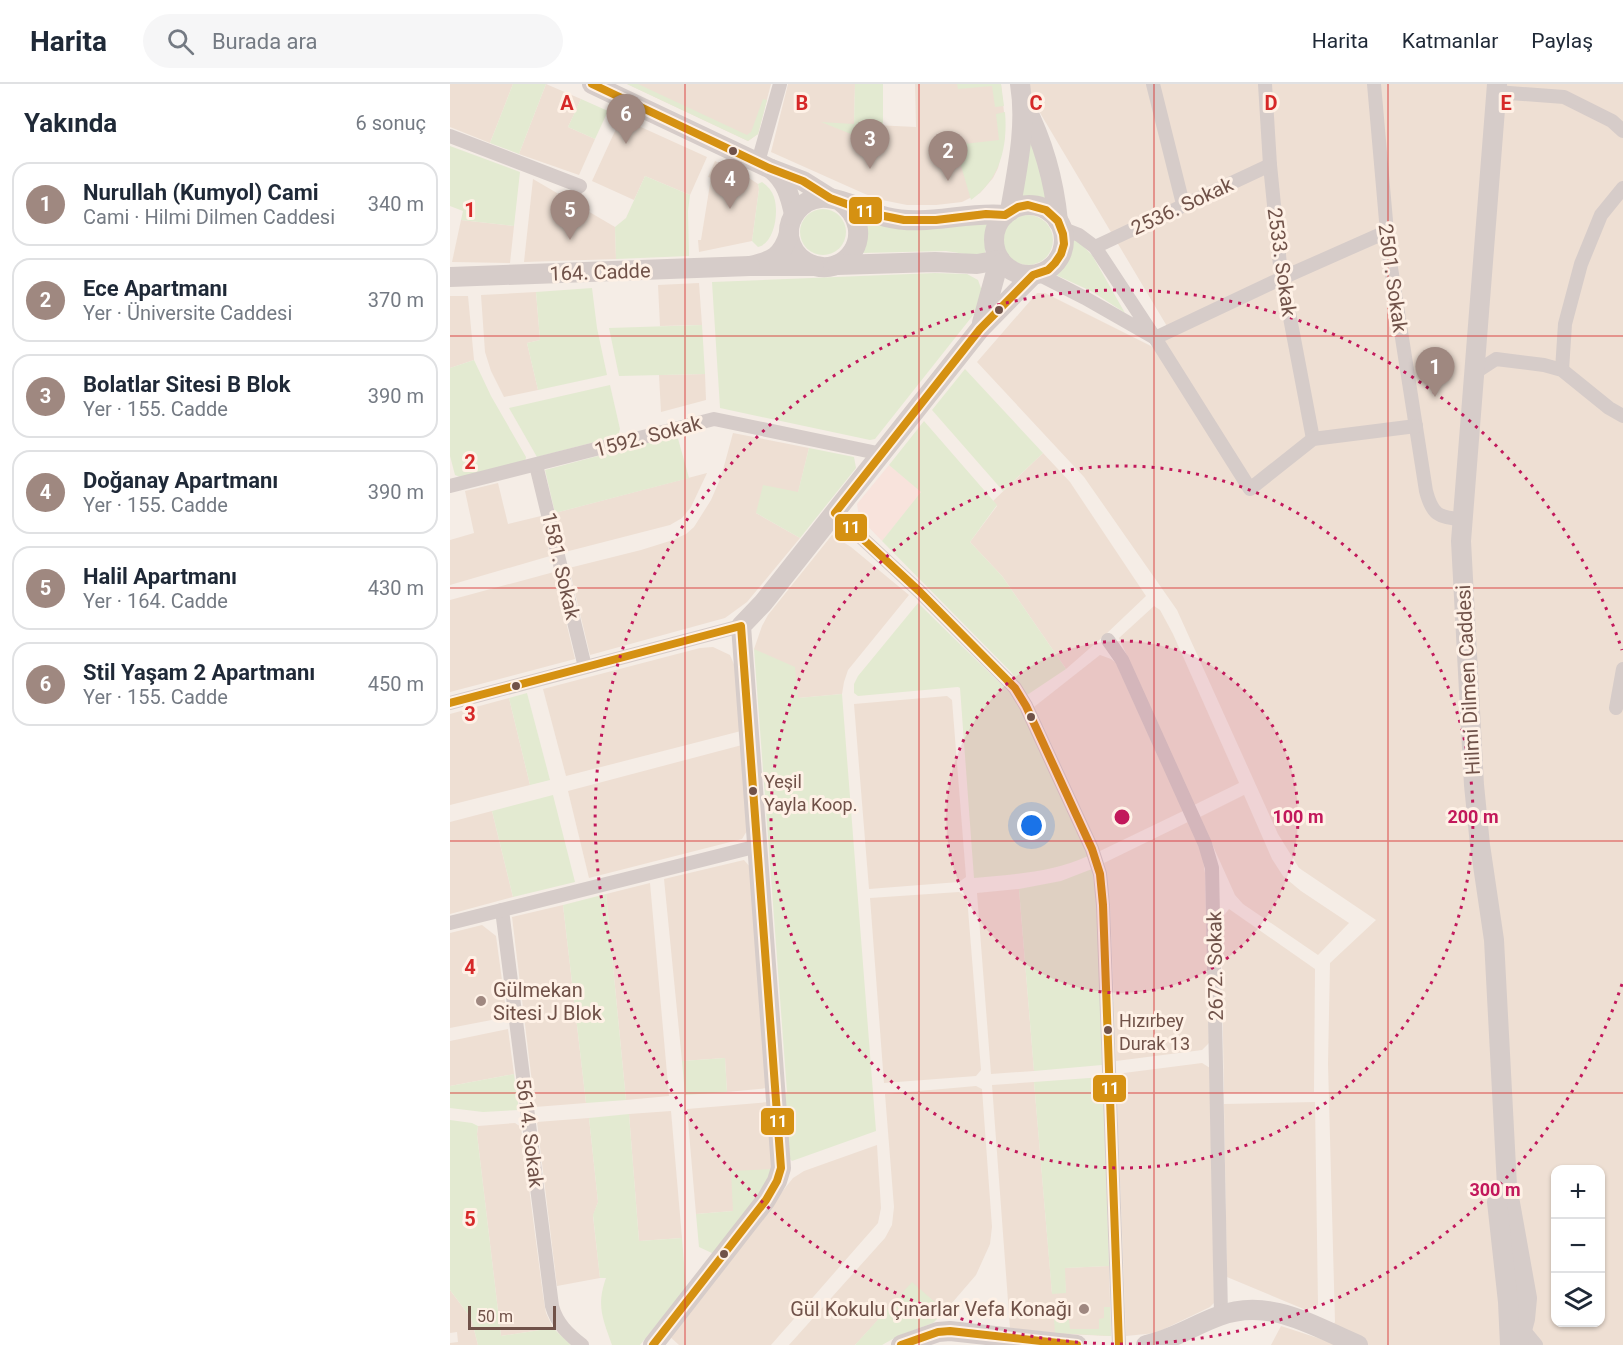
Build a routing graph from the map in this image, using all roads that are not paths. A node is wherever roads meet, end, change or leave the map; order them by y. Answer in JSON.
{"nodes":[{"id":1,"x":592,"y":84,"type":"edge"},
{"id":2,"x":780,"y":84,"type":"edge"},
{"id":3,"x":1153,"y":84,"type":"edge"},
{"id":4,"x":1265,"y":84,"type":"edge"},
{"id":5,"x":1374,"y":84,"type":"edge"},
{"id":6,"x":1502,"y":88,"type":"edge"},
{"id":7,"x":1021,"y":93,"type":"edge"},
{"id":8,"x":1623,"y":131,"type":"edge"},
{"id":9,"x":450,"y":136,"type":"edge"},
{"id":10,"x":764,"y":165,"type":"junction"},
{"id":11,"x":1270,"y":165,"type":"junction"},
{"id":12,"x":580,"y":186,"type":"dead end"},
{"id":13,"x":1623,"y":188,"type":"edge"},
{"id":14,"x":835,"y":200,"type":"junction"},
{"id":15,"x":1183,"y":204,"type":"junction"},
{"id":16,"x":1007,"y":213,"type":"junction"},
{"id":17,"x":794,"y":214,"type":"junction"},
{"id":18,"x":1059,"y":224,"type":"junction"},
{"id":19,"x":1386,"y":232,"type":"junction"},
{"id":20,"x":789,"y":234,"type":"junction"},
{"id":21,"x":1095,"y":248,"type":"junction"},
{"id":22,"x":1001,"y":261,"type":"junction"},
{"id":23,"x":837,"y":265,"type":"junction"},
{"id":24,"x":750,"y":266,"type":"junction"},
{"id":25,"x":814,"y":266,"type":"junction"},
{"id":26,"x":1036,"y":274,"type":"junction"},
{"id":27,"x":450,"y":277,"type":"edge"},
{"id":28,"x":1282,"y":278,"type":"junction"},
{"id":29,"x":981,"y":329,"type":"junction"},
{"id":30,"x":1155,"y":338,"type":"junction"},
{"id":31,"x":1562,"y":370,"type":"junction"},
{"id":32,"x":1473,"y":374,"type":"junction"},
{"id":33,"x":1623,"y":416,"type":"edge"},
{"id":34,"x":1416,"y":426,"type":"junction"},
{"id":35,"x":1313,"y":438,"type":"junction"},
{"id":36,"x":882,"y":454,"type":"junction"},
{"id":37,"x":536,"y":465,"type":"junction"},
{"id":38,"x":450,"y":486,"type":"edge"},
{"id":39,"x":835,"y":513,"type":"junction"},
{"id":40,"x":1455,"y":519,"type":"junction"},
{"id":41,"x":741,"y":626,"type":"junction"},
{"id":42,"x":1108,"y":640,"type":"dead end"},
{"id":43,"x":585,"y":667,"type":"junction"},
{"id":44,"x":1623,"y":669,"type":"edge"},
{"id":45,"x":450,"y":703,"type":"edge"},
{"id":46,"x":1616,"y":708,"type":"dead end"},
{"id":47,"x":758,"y":846,"type":"junction"},
{"id":48,"x":502,"y":910,"type":"junction"},
{"id":49,"x":450,"y":923,"type":"edge"},
{"id":50,"x":1221,"y":1315,"type":"junction"},
{"id":51,"x":1515,"y":1336,"type":"edge"},
{"id":52,"x":1336,"y":1340,"type":"edge"},
{"id":53,"x":582,"y":1345,"type":"edge"},
{"id":54,"x":653,"y":1345,"type":"edge"},
{"id":55,"x":901,"y":1345,"type":"edge"},
{"id":56,"x":1077,"y":1345,"type":"edge"},
{"id":57,"x":1119,"y":1345,"type":"edge"},
{"id":58,"x":1146,"y":1345,"type":"edge"},
{"id":59,"x":1358,"y":1345,"type":"edge"},
{"id":60,"x":1536,"y":1345,"type":"edge"}],
"edges":[{"from":1,"to":10,"type":"street"},
{"from":2,"to":10,"type":"street"},
{"from":3,"to":15,"type":"street"},
{"from":4,"to":11,"type":"street","name":"2533. Sokak"},
{"from":5,"to":19,"type":"street","name":"2501. Sokak"},
{"from":6,"to":8,"type":"street"},
{"from":6,"to":32,"type":"street","name":"Hilmi Dilmen Caddesi"},
{"from":6,"to":40,"type":"street","name":"Hilmi Dilmen Caddesi"},
{"from":7,"to":16,"type":"street"},
{"from":7,"to":18,"type":"street"},
{"from":9,"to":12,"type":"street"},
{"from":10,"to":14,"type":"street"},
{"from":10,"to":17,"type":"street"},
{"from":11,"to":15,"type":"street","name":"2536. Sokak"},
{"from":11,"to":28,"type":"street","name":"2533. Sokak"},
{"from":13,"to":31,"type":"street"},
{"from":14,"to":16,"type":"street"},
{"from":14,"to":17,"type":"street"},
{"from":14,"to":23,"type":"street"},
{"from":15,"to":21,"type":"street","name":"2536. Sokak"},
{"from":16,"to":18,"type":"street"},
{"from":16,"to":22,"type":"street"},
{"from":17,"to":20,"type":"street"},
{"from":18,"to":21,"type":"street"},
{"from":18,"to":26,"type":"street"},
{"from":19,"to":28,"type":"street"},
{"from":19,"to":34,"type":"street","name":"2501. Sokak"},
{"from":20,"to":24,"type":"street","name":"164. Cadde"},
{"from":20,"to":25,"type":"street"},
{"from":21,"to":30,"type":"street"},
{"from":22,"to":23,"type":"street"},
{"from":22,"to":26,"type":"street"},
{"from":22,"to":29,"type":"street"},
{"from":23,"to":25,"type":"street"},
{"from":24,"to":25,"type":"street","name":"164. Cadde"},
{"from":24,"to":27,"type":"street","name":"164. Cadde"},
{"from":26,"to":29,"type":"street"},
{"from":26,"to":30,"type":"street"},
{"from":28,"to":30,"type":"street"},
{"from":28,"to":35,"type":"street","name":"2533. Sokak"},
{"from":29,"to":36,"type":"street"},
{"from":30,"to":35,"type":"street"},
{"from":31,"to":32,"type":"street"},
{"from":31,"to":33,"type":"street"},
{"from":32,"to":40,"type":"street","name":"Hilmi Dilmen Caddesi"},
{"from":34,"to":35,"type":"street"},
{"from":34,"to":40,"type":"street","name":"2501. Sokak"},
{"from":36,"to":37,"type":"street","name":"1592. Sokak"},
{"from":36,"to":39,"type":"street"},
{"from":37,"to":38,"type":"street","name":"1592. Sokak"},
{"from":37,"to":43,"type":"street","name":"1581. Sokak"},
{"from":39,"to":41,"type":"street"},
{"from":39,"to":57,"type":"street"},
{"from":40,"to":51,"type":"street","name":"Hilmi Dilmen Caddesi"},
{"from":41,"to":43,"type":"street"},
{"from":41,"to":47,"type":"street"},
{"from":42,"to":50,"type":"street","name":"2672. Sokak"},
{"from":43,"to":45,"type":"street"},
{"from":44,"to":46,"type":"street"},
{"from":47,"to":48,"type":"street"},
{"from":47,"to":54,"type":"street"},
{"from":48,"to":49,"type":"street"},
{"from":48,"to":53,"type":"street","name":"5614. Sokak"},
{"from":50,"to":52,"type":"street"},
{"from":50,"to":58,"type":"street"},
{"from":51,"to":60,"type":"street"},
{"from":52,"to":59,"type":"street"},
{"from":55,"to":56,"type":"street"}]}
